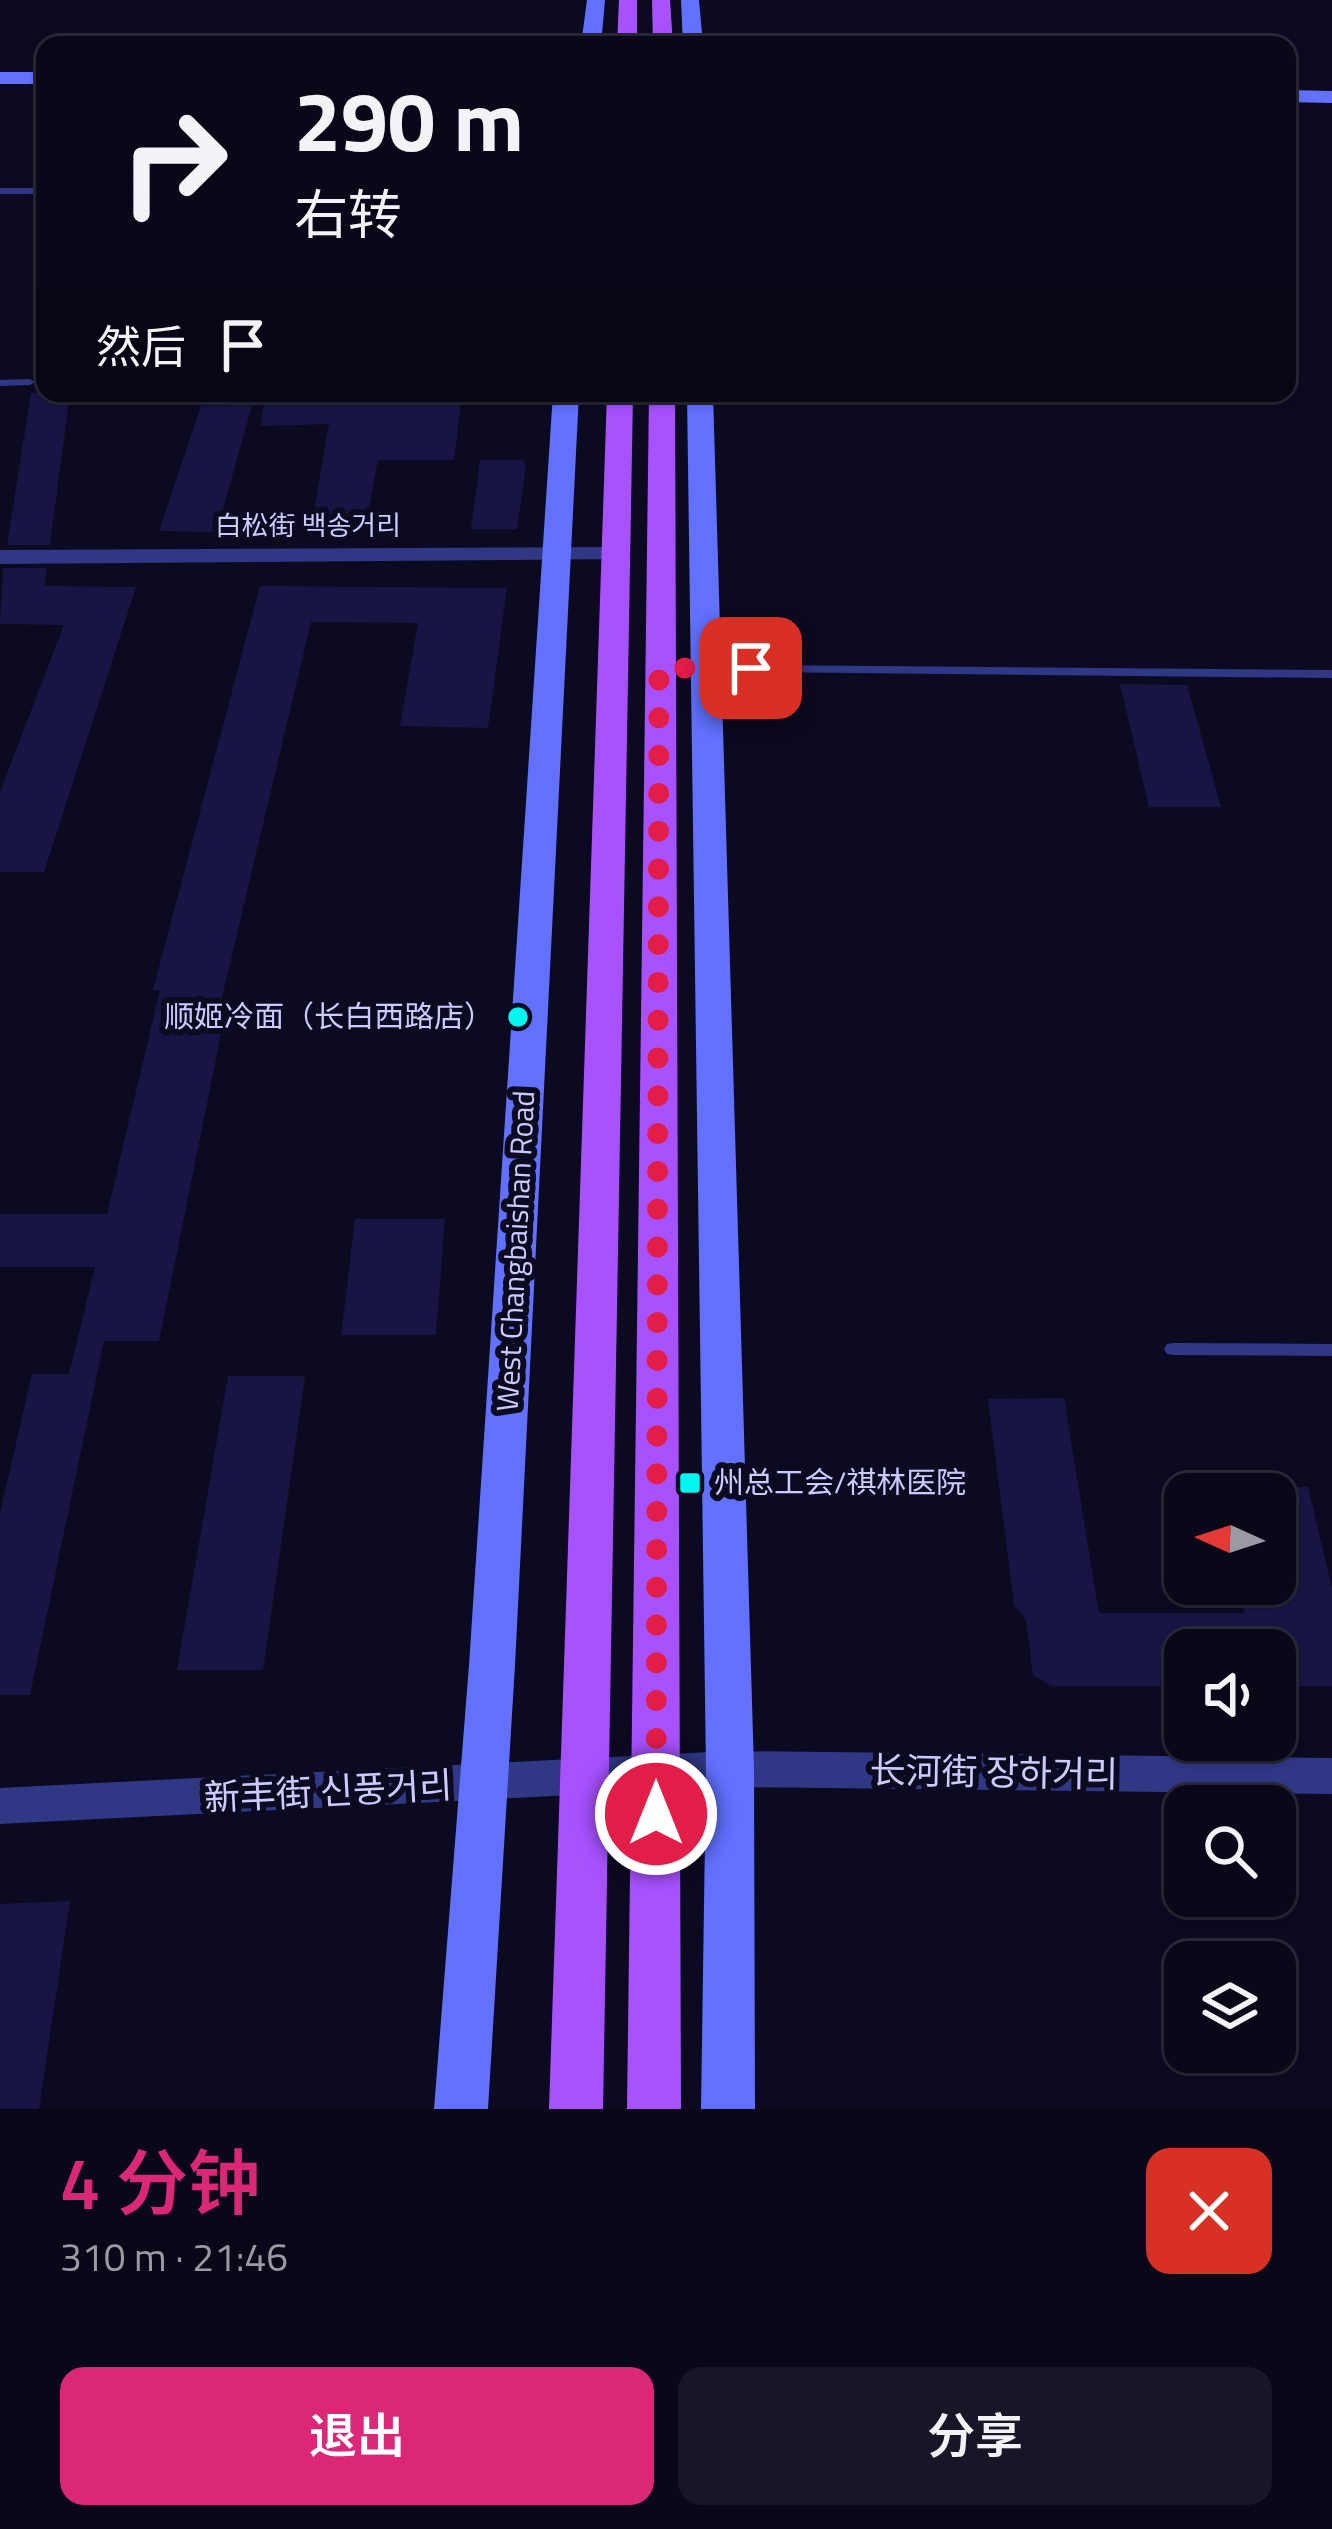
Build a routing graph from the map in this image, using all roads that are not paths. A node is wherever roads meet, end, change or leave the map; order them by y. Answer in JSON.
{"nodes":[{"id":1,"x":596,"y":0,"type":"edge"},
{"id":2,"x":628,"y":0,"type":"edge"},
{"id":3,"x":661,"y":0,"type":"edge"},
{"id":4,"x":690,"y":0,"type":"edge"},
{"id":5,"x":592,"y":36,"type":"edge"},
{"id":6,"x":627,"y":36,"type":"edge"},
{"id":7,"x":663,"y":36,"type":"edge"},
{"id":8,"x":692,"y":36,"type":"edge"},
{"id":9,"x":0,"y":78,"type":"edge"},
{"id":10,"x":36,"y":78,"type":"edge"},
{"id":11,"x":1296,"y":96,"type":"edge"},
{"id":12,"x":1332,"y":97,"type":"edge"},
{"id":13,"x":0,"y":191,"type":"edge"},
{"id":14,"x":36,"y":191,"type":"edge"},
{"id":15,"x":30,"y":382,"type":"dead end"},
{"id":16,"x":0,"y":383,"type":"edge"},
{"id":17,"x":565,"y":402,"type":"edge"},
{"id":18,"x":620,"y":402,"type":"edge"},
{"id":19,"x":662,"y":402,"type":"edge"},
{"id":20,"x":700,"y":402,"type":"edge"},
{"id":21,"x":615,"y":554,"type":"junction"},
{"id":22,"x":555,"y":555,"type":"junction"},
{"id":23,"x":0,"y":557,"type":"edge"},
{"id":24,"x":659,"y":668,"type":"junction"},
{"id":25,"x":706,"y":668,"type":"junction"},
{"id":26,"x":1332,"y":674,"type":"edge"},
{"id":27,"x":1173,"y":1348,"type":"dead end"},
{"id":28,"x":1332,"y":1350,"type":"edge"},
{"id":29,"x":730,"y":1769,"type":"junction"},
{"id":30,"x":656,"y":1772,"type":"junction"},
{"id":31,"x":1332,"y":1776,"type":"edge"},
{"id":32,"x":585,"y":1780,"type":"junction"},
{"id":33,"x":482,"y":1784,"type":"junction"},
{"id":34,"x":0,"y":1806,"type":"edge"},
{"id":35,"x":461,"y":2109,"type":"edge"},
{"id":36,"x":576,"y":2109,"type":"edge"},
{"id":37,"x":654,"y":2109,"type":"edge"},
{"id":38,"x":728,"y":2109,"type":"edge"}],
"edges":[{"from":1,"to":5,"type":"street"},
{"from":2,"to":6,"type":"main road"},
{"from":3,"to":7,"type":"main road"},
{"from":4,"to":8,"type":"street"},
{"from":9,"to":10,"type":"street"},
{"from":11,"to":12,"type":"street"},
{"from":13,"to":14,"type":"lane"},
{"from":15,"to":16,"type":"lane"},
{"from":17,"to":22,"type":"street","name":"West Changbaishan Road"},
{"from":18,"to":21,"type":"main road"},
{"from":19,"to":24,"type":"main road"},
{"from":20,"to":25,"type":"street"},
{"from":21,"to":22,"type":"street","name":"白松街 백송거리"},
{"from":21,"to":32,"type":"main road"},
{"from":22,"to":23,"type":"street","name":"白松街 백송거리"},
{"from":22,"to":33,"type":"street","name":"West Changbaishan Road"},
{"from":24,"to":25,"type":"lane"},
{"from":24,"to":30,"type":"main road"},
{"from":25,"to":26,"type":"lane"},
{"from":25,"to":29,"type":"street"},
{"from":27,"to":28,"type":"lane"},
{"from":29,"to":30,"type":"street","name":"长河街 장하거리"},
{"from":29,"to":31,"type":"street","name":"长河街 장하거리"},
{"from":29,"to":38,"type":"street"},
{"from":30,"to":32,"type":"street","name":"新丰街 신풍거리"},
{"from":30,"to":37,"type":"main road"},
{"from":32,"to":33,"type":"street","name":"新丰街 신풍거리"},
{"from":32,"to":36,"type":"main road"},
{"from":33,"to":34,"type":"street","name":"新丰街 신풍거리"},
{"from":33,"to":35,"type":"street","name":"West Changbaishan Road"}]}
